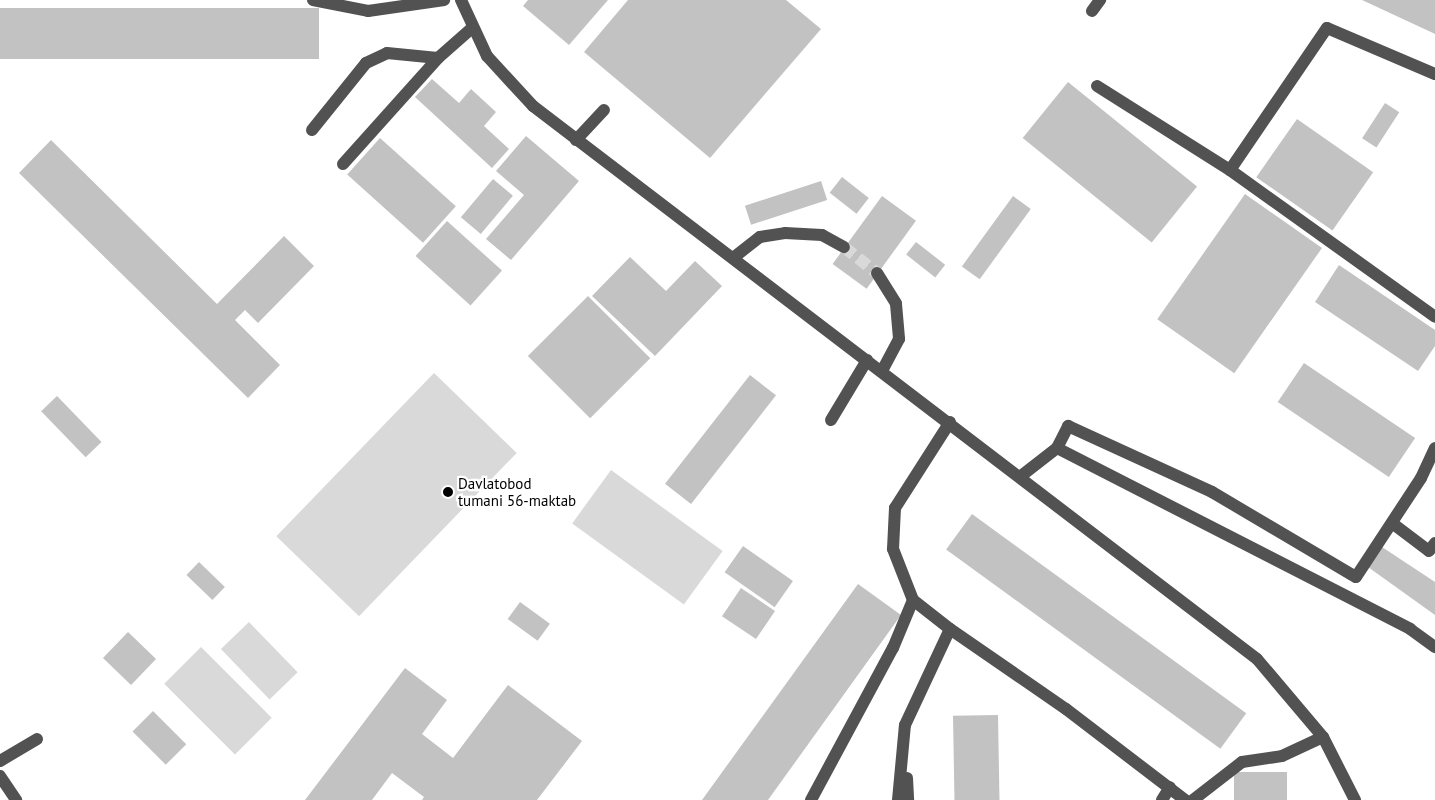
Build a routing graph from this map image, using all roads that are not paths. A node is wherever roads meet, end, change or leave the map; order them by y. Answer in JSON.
{"nodes":[{"id":1,"x":313,"y":0,"type":"edge"},
{"id":2,"x":444,"y":0,"type":"edge"},
{"id":3,"x":462,"y":0,"type":"edge"},
{"id":4,"x":1100,"y":0,"type":"edge"},
{"id":5,"x":1092,"y":11,"type":"dead end"},
{"id":6,"x":472,"y":28,"type":"junction"},
{"id":7,"x":438,"y":58,"type":"junction"},
{"id":8,"x":1435,"y":74,"type":"edge"},
{"id":9,"x":1096,"y":86,"type":"dead end"},
{"id":10,"x":604,"y":110,"type":"dead end"},
{"id":11,"x":312,"y":130,"type":"dead end"},
{"id":12,"x":576,"y":140,"type":"junction"},
{"id":13,"x":343,"y":164,"type":"dead end"},
{"id":14,"x":1230,"y":170,"type":"junction"},
{"id":15,"x":844,"y":247,"type":"tunnel mouth"},
{"id":16,"x":733,"y":258,"type":"junction"},
{"id":17,"x":877,"y":273,"type":"tunnel mouth"},
{"id":18,"x":1435,"y":316,"type":"edge"},
{"id":19,"x":867,"y":360,"type":"junction"},
{"id":20,"x":882,"y":371,"type":"junction"},
{"id":21,"x":831,"y":420,"type":"dead end"},
{"id":22,"x":950,"y":422,"type":"junction"},
{"id":23,"x":1057,"y":448,"type":"junction"},
{"id":24,"x":1435,"y":448,"type":"edge"},
{"id":25,"x":1021,"y":476,"type":"junction"},
{"id":26,"x":1392,"y":523,"type":"junction"},
{"id":27,"x":1435,"y":543,"type":"edge"},
{"id":28,"x":913,"y":600,"type":"junction"},
{"id":29,"x":950,"y":629,"type":"junction"},
{"id":30,"x":1435,"y":647,"type":"edge"},
{"id":31,"x":905,"y":725,"type":"junction"},
{"id":32,"x":1323,"y":737,"type":"junction"},
{"id":33,"x":37,"y":738,"type":"dead end"},
{"id":34,"x":0,"y":761,"type":"edge"},
{"id":35,"x":0,"y":776,"type":"edge"},
{"id":36,"x":1170,"y":787,"type":"junction"},
{"id":37,"x":16,"y":800,"type":"edge"},
{"id":38,"x":811,"y":800,"type":"edge"},
{"id":39,"x":898,"y":800,"type":"edge"},
{"id":40,"x":908,"y":800,"type":"edge"},
{"id":41,"x":1162,"y":800,"type":"edge"},
{"id":42,"x":1185,"y":800,"type":"edge"},
{"id":43,"x":1193,"y":800,"type":"edge"},
{"id":44,"x":1355,"y":800,"type":"edge"}],
"edges":[{"from":1,"to":2,"type":"street"},
{"from":3,"to":6,"type":"street"},
{"from":4,"to":5,"type":"street"},
{"from":6,"to":7,"type":"street"},
{"from":6,"to":12,"type":"street"},
{"from":7,"to":11,"type":"street"},
{"from":7,"to":13,"type":"street"},
{"from":8,"to":14,"type":"street"},
{"from":9,"to":14,"type":"street"},
{"from":10,"to":12,"type":"street"},
{"from":12,"to":16,"type":"street"},
{"from":14,"to":18,"type":"street"},
{"from":15,"to":16,"type":"street"},
{"from":16,"to":19,"type":"street"},
{"from":17,"to":20,"type":"street"},
{"from":19,"to":20,"type":"street"},
{"from":19,"to":21,"type":"street"},
{"from":20,"to":22,"type":"street"},
{"from":22,"to":25,"type":"street"},
{"from":22,"to":28,"type":"street"},
{"from":23,"to":25,"type":"street"},
{"from":23,"to":26,"type":"street"},
{"from":23,"to":30,"type":"street"},
{"from":24,"to":26,"type":"street"},
{"from":25,"to":32,"type":"street"},
{"from":26,"to":27,"type":"street"},
{"from":28,"to":29,"type":"street"},
{"from":28,"to":38,"type":"street"},
{"from":29,"to":31,"type":"street"},
{"from":29,"to":36,"type":"street"},
{"from":31,"to":39,"type":"street"},
{"from":31,"to":40,"type":"street"},
{"from":32,"to":43,"type":"street"},
{"from":32,"to":44,"type":"street"},
{"from":33,"to":34,"type":"street"},
{"from":35,"to":37,"type":"street"},
{"from":36,"to":41,"type":"street"},
{"from":36,"to":42,"type":"street"}]}
